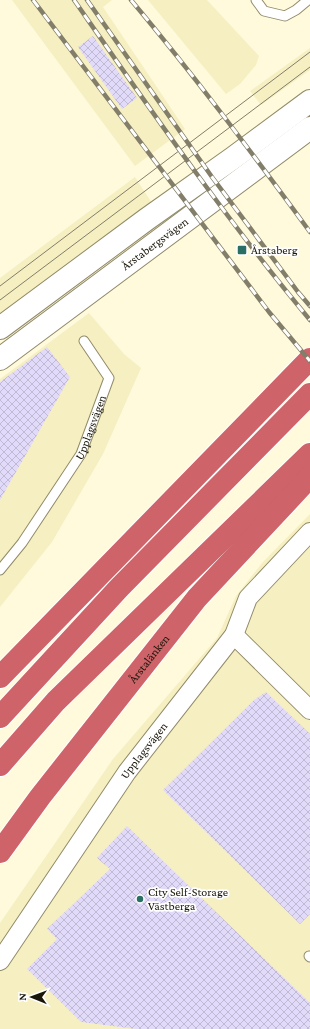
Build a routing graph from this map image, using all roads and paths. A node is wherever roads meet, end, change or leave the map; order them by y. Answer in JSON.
{"nodes":[{"id":1,"x":256,"y":0,"type":"edge"},
{"id":2,"x":308,"y":0,"type":"edge"},
{"id":3,"x":310,"y":101,"type":"edge"},
{"id":4,"x":310,"y":128,"type":"edge"},
{"id":5,"x":0,"y":328,"type":"edge"},
{"id":6,"x":84,"y":341,"type":"dead end"},
{"id":7,"x":0,"y":359,"type":"edge"},
{"id":8,"x":310,"y":359,"type":"edge"},
{"id":9,"x":310,"y":394,"type":"edge"},
{"id":10,"x":310,"y":454,"type":"edge"},
{"id":11,"x":310,"y":477,"type":"edge"},
{"id":12,"x":310,"y":532,"type":"edge"},
{"id":13,"x":0,"y":570,"type":"edge"},
{"id":14,"x":234,"y":635,"type":"junction"},
{"id":15,"x":0,"y":677,"type":"edge"},
{"id":16,"x":310,"y":710,"type":"edge"},
{"id":17,"x":0,"y":717,"type":"edge"},
{"id":18,"x":0,"y":765,"type":"edge"},
{"id":19,"x":0,"y":852,"type":"edge"},
{"id":20,"x":0,"y":961,"type":"edge"}],
"edges":[{"from":1,"to":2,"type":"lane"},
{"from":3,"to":5,"type":"street","name":"Årstabergsvägen"},
{"from":4,"to":7,"type":"street","name":"Årstabergsvägen"},
{"from":6,"to":13,"type":"lane","name":"Upplagsvägen"},
{"from":8,"to":15,"type":"highway"},
{"from":9,"to":17,"type":"highway"},
{"from":10,"to":18,"type":"highway"},
{"from":11,"to":19,"type":"highway","name":"Årstalänken"},
{"from":12,"to":14,"type":"street","name":"Upplagsvägen"},
{"from":14,"to":16,"type":"street"},
{"from":14,"to":20,"type":"street","name":"Upplagsvägen"}]}
